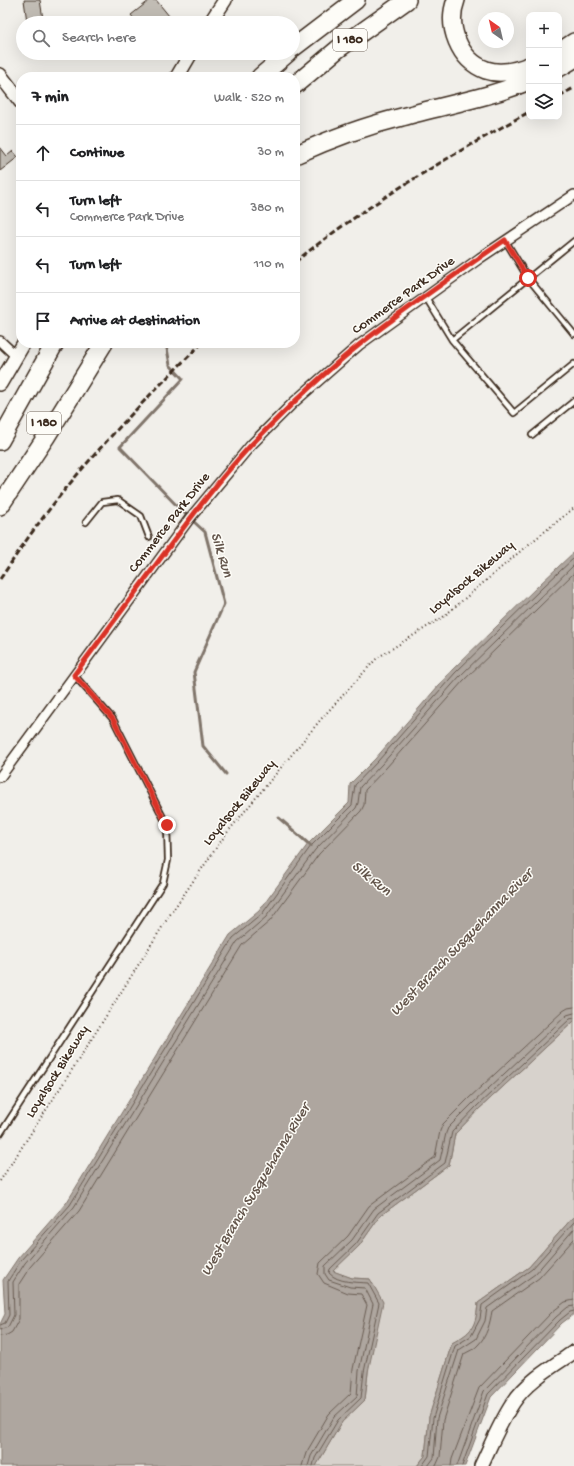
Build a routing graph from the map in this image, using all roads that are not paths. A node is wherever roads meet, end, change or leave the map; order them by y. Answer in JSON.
{"nodes":[{"id":1,"x":225,"y":0,"type":"edge"},
{"id":2,"x":340,"y":0,"type":"edge"},
{"id":3,"x":356,"y":0,"type":"edge"},
{"id":4,"x":407,"y":0,"type":"edge"},
{"id":5,"x":456,"y":0,"type":"edge"},
{"id":6,"x":215,"y":16,"type":"edge"},
{"id":7,"x":300,"y":33,"type":"edge"},
{"id":8,"x":574,"y":42,"type":"edge"},
{"id":9,"x":300,"y":43,"type":"edge"},
{"id":10,"x":562,"y":50,"type":"edge"},
{"id":11,"x":574,"y":59,"type":"edge"},
{"id":12,"x":187,"y":60,"type":"edge"},
{"id":13,"x":270,"y":60,"type":"edge"},
{"id":14,"x":280,"y":60,"type":"edge"},
{"id":15,"x":562,"y":66,"type":"edge"},
{"id":16,"x":526,"y":67,"type":"edge"},
{"id":17,"x":180,"y":72,"type":"edge"},
{"id":18,"x":258,"y":72,"type":"edge"},
{"id":19,"x":266,"y":72,"type":"edge"},
{"id":20,"x":0,"y":75,"type":"edge"},
{"id":21,"x":300,"y":81,"type":"edge"},
{"id":22,"x":526,"y":82,"type":"edge"},
{"id":23,"x":16,"y":96,"type":"edge"},
{"id":24,"x":300,"y":153,"type":"edge"},
{"id":25,"x":574,"y":195,"type":"edge"},
{"id":26,"x":505,"y":240,"type":"junction"},
{"id":27,"x":574,"y":241,"type":"edge"},
{"id":28,"x":528,"y":278,"type":"junction"},
{"id":29,"x":425,"y":296,"type":"junction"},
{"id":30,"x":574,"y":334,"type":"edge"},
{"id":31,"x":452,"y":340,"type":"junction"},
{"id":32,"x":0,"y":341,"type":"edge"},
{"id":33,"x":21,"y":348,"type":"edge"},
{"id":34,"x":52,"y":348,"type":"edge"},
{"id":35,"x":87,"y":348,"type":"edge"},
{"id":36,"x":101,"y":348,"type":"edge"},
{"id":37,"x":16,"y":356,"type":"junction"},
{"id":38,"x":574,"y":364,"type":"edge"},
{"id":39,"x":0,"y":384,"type":"edge"},
{"id":40,"x":574,"y":402,"type":"edge"},
{"id":41,"x":532,"y":435,"type":"dead end"},
{"id":42,"x":0,"y":442,"type":"edge"},
{"id":43,"x":0,"y":503,"type":"edge"},
{"id":44,"x":0,"y":506,"type":"edge"},
{"id":45,"x":86,"y":522,"type":"dead end"},
{"id":46,"x":149,"y":537,"type":"dead end"},
{"id":47,"x":74,"y":675,"type":"junction"},
{"id":48,"x":0,"y":777,"type":"edge"},
{"id":49,"x":0,"y":1134,"type":"edge"},
{"id":50,"x":574,"y":1352,"type":"edge"},
{"id":51,"x":481,"y":1466,"type":"edge"}],
"edges":[{"from":1,"to":6,"type":"street"},
{"from":2,"to":7,"type":"highway"},
{"from":3,"to":9,"type":"highway","number":"I 180"},
{"from":4,"to":21,"type":"highway","number":"I 180"},
{"from":5,"to":16,"type":"highway"},
{"from":8,"to":10,"type":"highway"},
{"from":11,"to":15,"type":"highway"},
{"from":12,"to":17,"type":"street"},
{"from":13,"to":18,"type":"highway"},
{"from":14,"to":19,"type":"highway"},
{"from":20,"to":23,"type":"street"},
{"from":22,"to":24,"type":"highway"},
{"from":25,"to":26,"type":"street","name":"Commerce Park Drive"},
{"from":26,"to":28,"type":"lane"},
{"from":26,"to":29,"type":"street","name":"Commerce Park Drive"},
{"from":27,"to":28,"type":"lane"},
{"from":28,"to":30,"type":"lane"},
{"from":28,"to":31,"type":"lane"},
{"from":29,"to":31,"type":"lane"},
{"from":29,"to":47,"type":"street","name":"Commerce Park Drive"},
{"from":31,"to":38,"type":"lane"},
{"from":32,"to":37,"type":"street"},
{"from":33,"to":37,"type":"street"},
{"from":34,"to":42,"type":"highway","number":"I 180"},
{"from":35,"to":43,"type":"highway","number":"I 180"},
{"from":36,"to":44,"type":"highway"},
{"from":37,"to":39,"type":"street"},
{"from":40,"to":41,"type":"lane"},
{"from":45,"to":46,"type":"lane"},
{"from":47,"to":48,"type":"street","name":"Commerce Park Drive"},
{"from":47,"to":49,"type":"lane"},
{"from":50,"to":51,"type":"street"}]}
